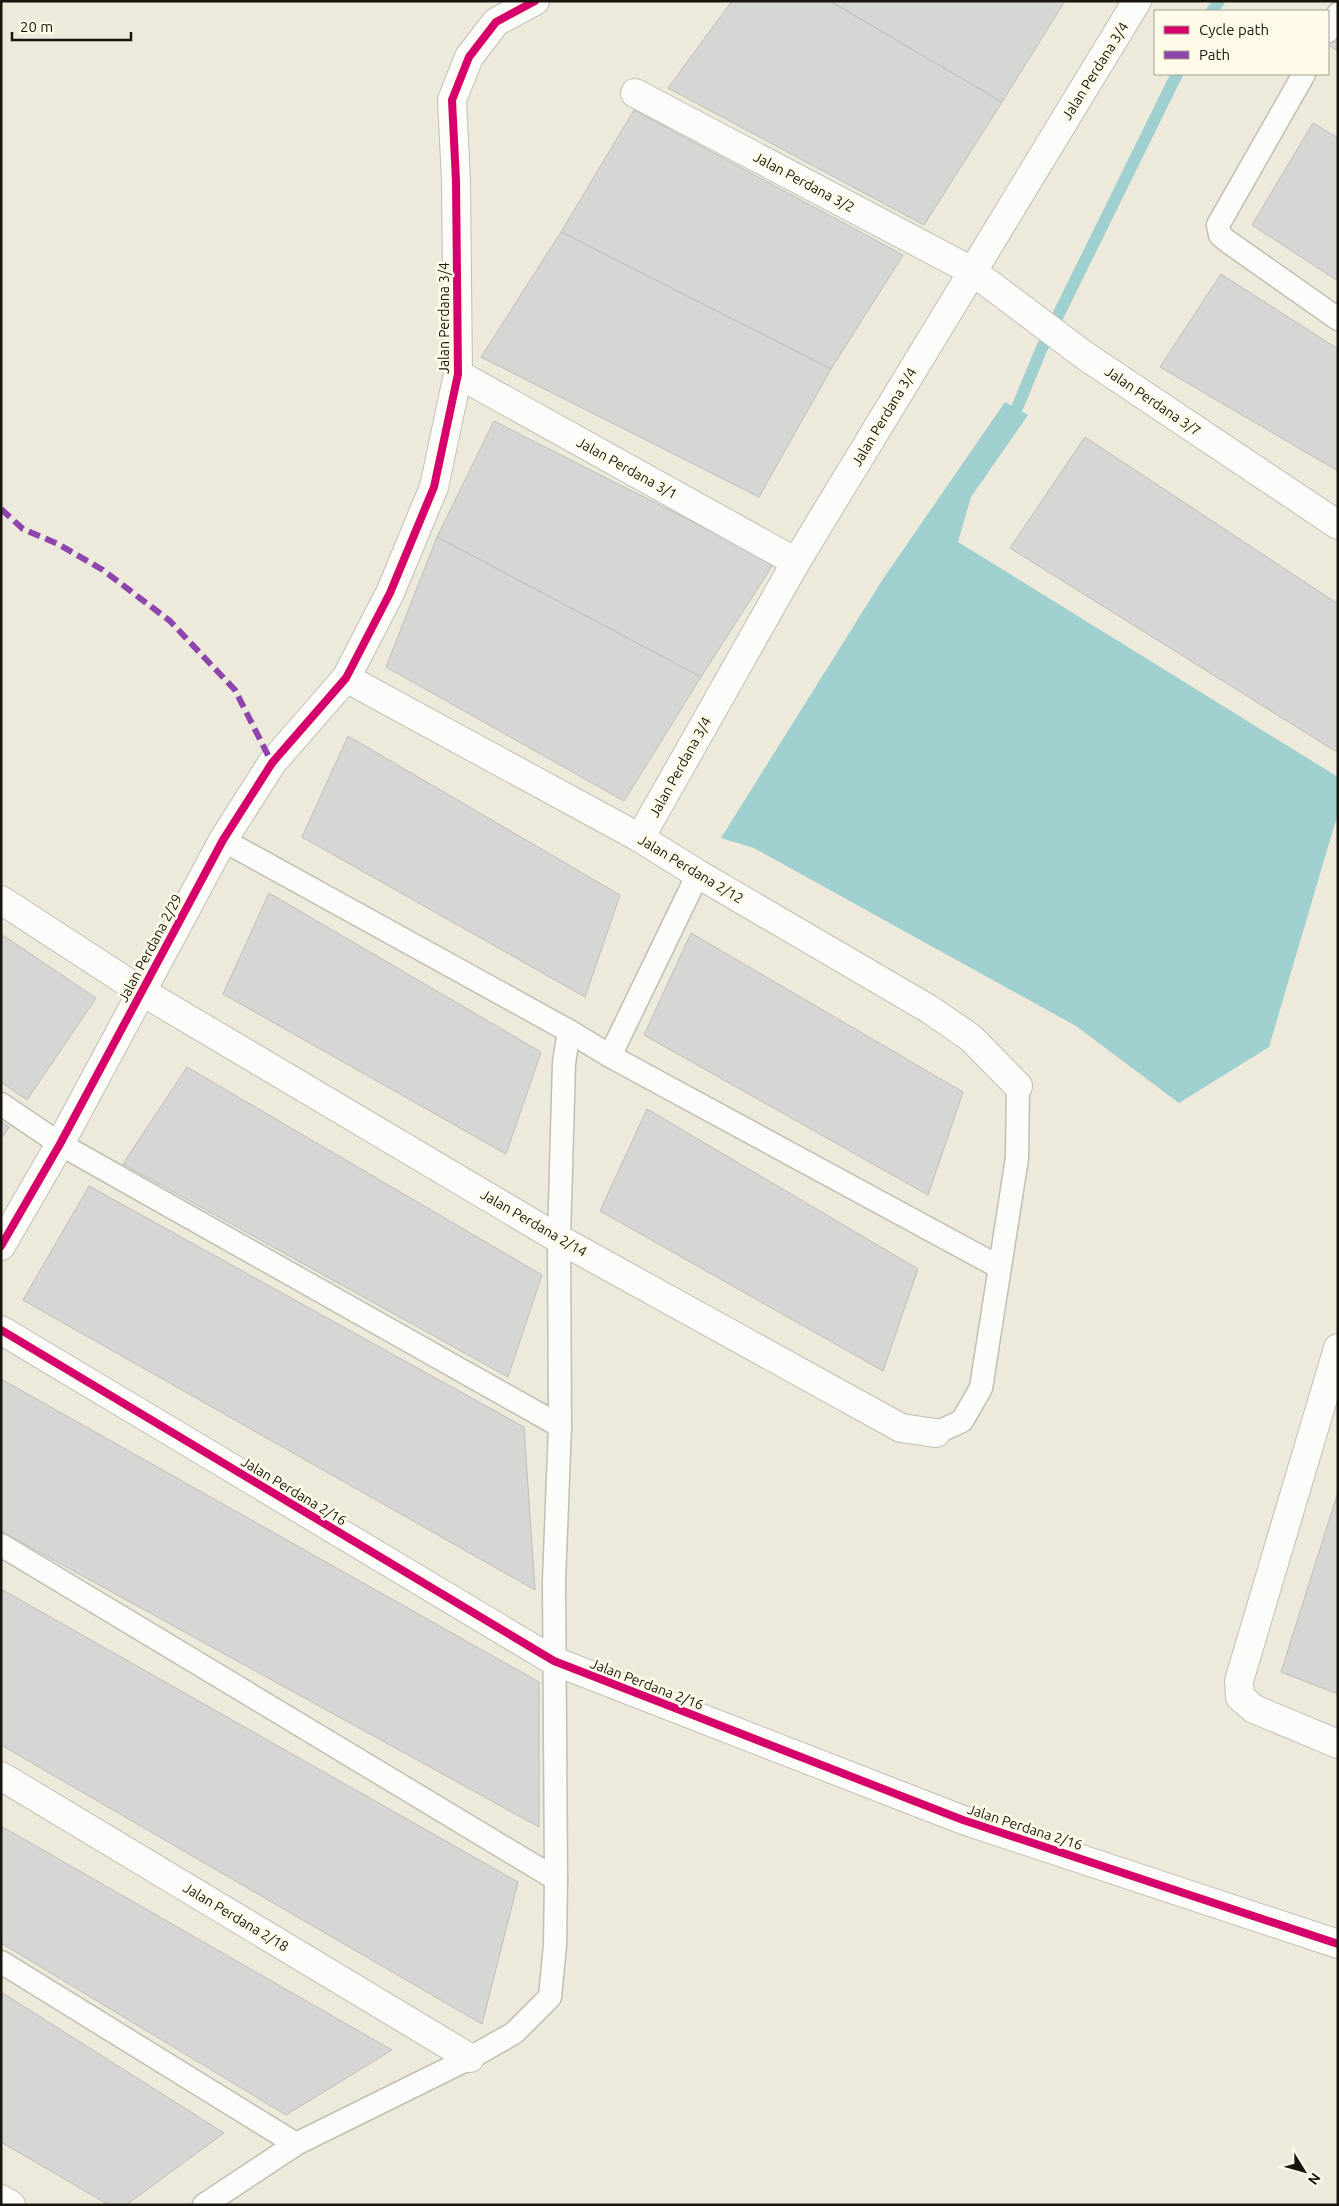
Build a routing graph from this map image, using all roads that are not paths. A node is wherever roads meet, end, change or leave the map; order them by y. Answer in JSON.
{"nodes":[{"id":1,"x":535,"y":1,"type":"edge"},
{"id":2,"x":1138,"y":1,"type":"edge"},
{"id":3,"x":1338,"y":14,"type":"edge"},
{"id":4,"x":1329,"y":30,"type":"edge"},
{"id":5,"x":1303,"y":75,"type":"edge"},
{"id":6,"x":635,"y":92,"type":"dead end"},
{"id":7,"x":972,"y":271,"type":"junction"},
{"id":8,"x":1338,"y":319,"type":"edge"},
{"id":9,"x":458,"y":374,"type":"junction"},
{"id":10,"x":1338,"y":525,"type":"edge"},
{"id":11,"x":796,"y":562,"type":"junction"},
{"id":12,"x":346,"y":678,"type":"junction"},
{"id":13,"x":640,"y":838,"type":"junction"},
{"id":14,"x":222,"y":840,"type":"junction"},
{"id":15,"x":698,"y":874,"type":"junction"},
{"id":16,"x":1,"y":900,"type":"edge"},
{"id":17,"x":141,"y":990,"type":"junction"},
{"id":18,"x":569,"y":1031,"type":"junction"},
{"id":19,"x":610,"y":1056,"type":"junction"},
{"id":20,"x":1018,"y":1086,"type":"joint"},
{"id":21,"x":1,"y":1104,"type":"edge"},
{"id":22,"x":60,"y":1144,"type":"junction"},
{"id":23,"x":559,"y":1239,"type":"junction"},
{"id":24,"x":1,"y":1246,"type":"edge"},
{"id":25,"x":999,"y":1267,"type":"junction"},
{"id":26,"x":1,"y":1330,"type":"edge"},
{"id":27,"x":1338,"y":1348,"type":"edge"},
{"id":28,"x":1331,"y":1394,"type":"edge"},
{"id":29,"x":560,"y":1426,"type":"junction"},
{"id":30,"x":936,"y":1433,"type":"joint"},
{"id":31,"x":1,"y":1545,"type":"edge"},
{"id":32,"x":554,"y":1661,"type":"junction"},
{"id":33,"x":1338,"y":1744,"type":"edge"},
{"id":34,"x":1,"y":1776,"type":"edge"},
{"id":35,"x":556,"y":1879,"type":"junction"},
{"id":36,"x":1338,"y":1944,"type":"edge"},
{"id":37,"x":1,"y":1962,"type":"edge"},
{"id":38,"x":470,"y":2058,"type":"junction"},
{"id":39,"x":296,"y":2144,"type":"junction"},
{"id":40,"x":1,"y":2199,"type":"edge"},
{"id":41,"x":11,"y":2205,"type":"edge"},
{"id":42,"x":204,"y":2205,"type":"edge"}],
"edges":[{"from":1,"to":9,"type":"street","name":"Jalan Perdana 3/4"},
{"from":2,"to":7,"type":"street","name":"Jalan Perdana 3/4"},
{"from":3,"to":4,"type":"lane"},
{"from":5,"to":8,"type":"lane"},
{"from":6,"to":7,"type":"street","name":"Jalan Perdana 3/2"},
{"from":7,"to":10,"type":"street","name":"Jalan Perdana 3/7"},
{"from":7,"to":11,"type":"street","name":"Jalan Perdana 3/4"},
{"from":9,"to":11,"type":"street","name":"Jalan Perdana 3/1"},
{"from":9,"to":12,"type":"street","name":"Jalan Perdana 3/4"},
{"from":11,"to":13,"type":"street","name":"Jalan Perdana 3/4"},
{"from":12,"to":13,"type":"street","name":"Jalan Perdana 2/12"},
{"from":12,"to":14,"type":"street","name":"Jalan Perdana 2/29"},
{"from":13,"to":15,"type":"street","name":"Jalan Perdana 2/12"},
{"from":14,"to":17,"type":"street","name":"Jalan Perdana 2/29"},
{"from":14,"to":18,"type":"lane"},
{"from":15,"to":19,"type":"lane"},
{"from":15,"to":20,"type":"street","name":"Jalan Perdana 2/12"},
{"from":16,"to":17,"type":"street","name":"Jalan Perdana 2/14"},
{"from":17,"to":22,"type":"street","name":"Jalan Perdana 2/29"},
{"from":17,"to":23,"type":"street","name":"Jalan Perdana 2/14"},
{"from":18,"to":19,"type":"lane"},
{"from":18,"to":23,"type":"lane"},
{"from":19,"to":25,"type":"lane"},
{"from":20,"to":25,"type":"lane"},
{"from":21,"to":22,"type":"lane"},
{"from":22,"to":24,"type":"street","name":"Jalan Perdana 2/29"},
{"from":22,"to":29,"type":"lane"},
{"from":23,"to":29,"type":"lane"},
{"from":23,"to":30,"type":"street","name":"Jalan Perdana 2/14"},
{"from":25,"to":30,"type":"lane"},
{"from":26,"to":32,"type":"street","name":"Jalan Perdana 2/16"},
{"from":27,"to":28,"type":"street"},
{"from":28,"to":33,"type":"street"},
{"from":29,"to":32,"type":"lane"},
{"from":31,"to":35,"type":"lane"},
{"from":32,"to":35,"type":"lane"},
{"from":32,"to":36,"type":"street","name":"Jalan Perdana 2/16"},
{"from":34,"to":38,"type":"street","name":"Jalan Perdana 2/18"},
{"from":35,"to":38,"type":"lane"},
{"from":37,"to":39,"type":"lane"},
{"from":38,"to":39,"type":"lane"},
{"from":39,"to":42,"type":"lane"},
{"from":40,"to":41,"type":"street"}]}
